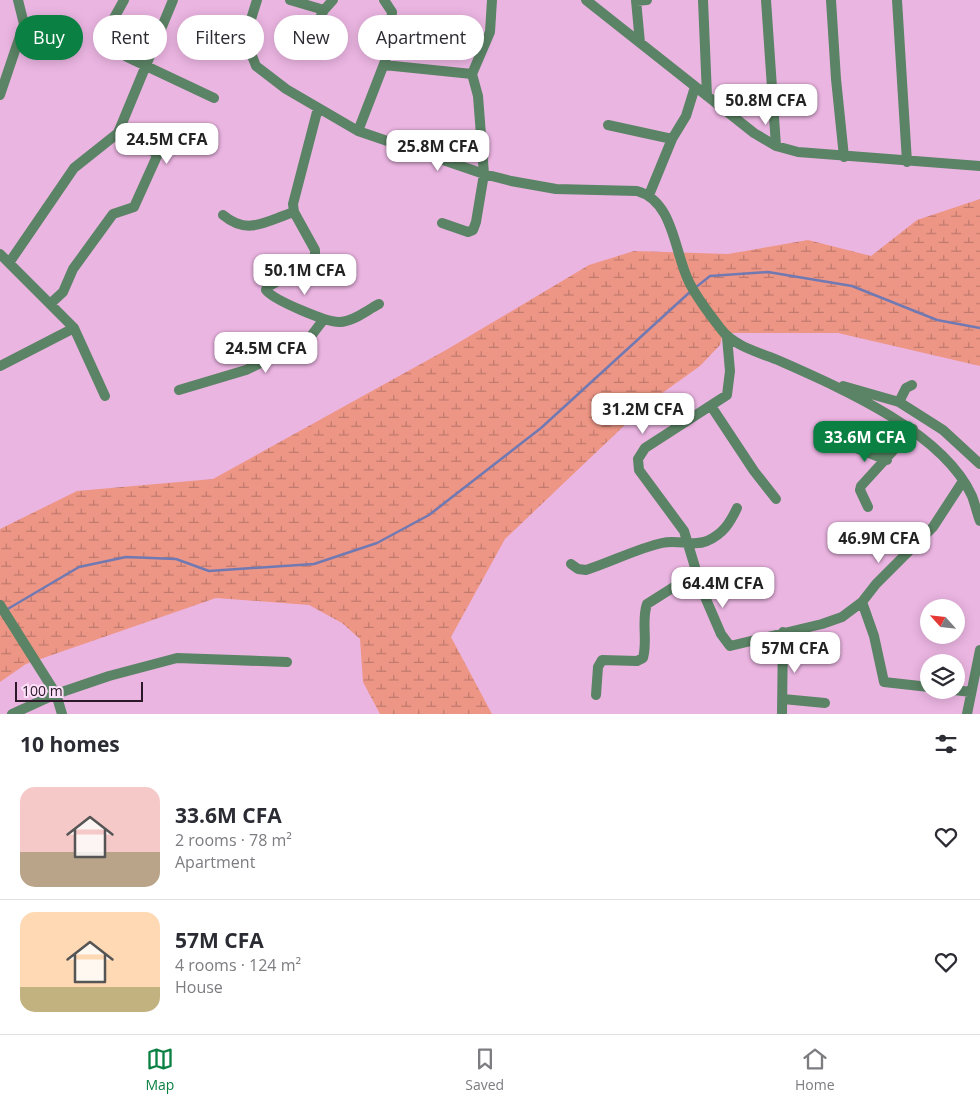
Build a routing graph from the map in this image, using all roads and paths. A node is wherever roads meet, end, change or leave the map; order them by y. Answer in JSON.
{"nodes":[{"id":1,"x":18,"y":0,"type":"edge"},
{"id":2,"x":124,"y":0,"type":"edge"},
{"id":3,"x":173,"y":0,"type":"edge"},
{"id":4,"x":257,"y":0,"type":"edge"},
{"id":5,"x":290,"y":0,"type":"edge"},
{"id":6,"x":333,"y":0,"type":"edge"},
{"id":7,"x":384,"y":0,"type":"edge"},
{"id":8,"x":492,"y":0,"type":"edge"},
{"id":9,"x":586,"y":0,"type":"edge"},
{"id":10,"x":640,"y":0,"type":"edge"},
{"id":11,"x":703,"y":0,"type":"edge"},
{"id":12,"x":766,"y":0,"type":"edge"},
{"id":13,"x":831,"y":0,"type":"edge"},
{"id":14,"x":897,"y":0,"type":"edge"},
{"id":15,"x":324,"y":10,"type":"junction"},
{"id":16,"x":321,"y":15,"type":"edge"},
{"id":17,"x":640,"y":43,"type":"junction"},
{"id":18,"x":146,"y":65,"type":"junction"},
{"id":19,"x":384,"y":65,"type":"junction"},
{"id":20,"x":472,"y":74,"type":"junction"},
{"id":21,"x":695,"y":87,"type":"junction"},
{"id":22,"x":0,"y":95,"type":"edge"},
{"id":23,"x":706,"y":96,"type":"junction"},
{"id":24,"x":214,"y":98,"type":"dead end"},
{"id":25,"x":318,"y":108,"type":"junction"},
{"id":26,"x":608,"y":124,"type":"dead end"},
{"id":27,"x":358,"y":130,"type":"junction"},
{"id":28,"x":118,"y":133,"type":"junction"},
{"id":29,"x":672,"y":139,"type":"junction"},
{"id":30,"x":776,"y":146,"type":"junction"},
{"id":31,"x":844,"y":156,"type":"junction"},
{"id":32,"x":907,"y":162,"type":"junction"},
{"id":33,"x":980,"y":166,"type":"edge"},
{"id":34,"x":484,"y":174,"type":"junction"},
{"id":35,"x":649,"y":195,"type":"junction"},
{"id":36,"x":294,"y":212,"type":"junction"},
{"id":37,"x":222,"y":215,"type":"dead end"},
{"id":38,"x":442,"y":223,"type":"dead end"},
{"id":39,"x":0,"y":254,"type":"edge"},
{"id":40,"x":9,"y":263,"type":"junction"},
{"id":41,"x":50,"y":304,"type":"junction"},
{"id":42,"x":379,"y":304,"type":"dead end"},
{"id":43,"x":324,"y":319,"type":"junction"},
{"id":44,"x":74,"y":328,"type":"junction"},
{"id":45,"x":727,"y":337,"type":"junction"},
{"id":46,"x":0,"y":366,"type":"edge"},
{"id":47,"x":818,"y":378,"type":"junction"},
{"id":48,"x":912,"y":385,"type":"dead end"},
{"id":49,"x":180,"y":390,"type":"dead end"},
{"id":50,"x":105,"y":396,"type":"dead end"},
{"id":51,"x":899,"y":402,"type":"junction"},
{"id":52,"x":711,"y":406,"type":"junction"},
{"id":53,"x":913,"y":429,"type":"junction"},
{"id":54,"x":846,"y":444,"type":"dead end"},
{"id":55,"x":887,"y":460,"type":"junction"},
{"id":56,"x":980,"y":464,"type":"edge"},
{"id":57,"x":963,"y":481,"type":"junction"},
{"id":58,"x":776,"y":499,"type":"dead end"},
{"id":59,"x":868,"y":506,"type":"dead end"},
{"id":60,"x":738,"y":508,"type":"dead end"},
{"id":61,"x":980,"y":521,"type":"edge"},
{"id":62,"x":689,"y":544,"type":"junction"},
{"id":63,"x":571,"y":564,"type":"dead end"},
{"id":64,"x":696,"y":573,"type":"junction"},
{"id":65,"x":862,"y":602,"type":"junction"},
{"id":66,"x":0,"y":605,"type":"edge"},
{"id":67,"x":783,"y":632,"type":"junction"},
{"id":68,"x":980,"y":650,"type":"edge"},
{"id":69,"x":287,"y":662,"type":"dead end"},
{"id":70,"x":920,"y":686,"type":"edge"},
{"id":71,"x":965,"y":691,"type":"edge"},
{"id":72,"x":972,"y":692,"type":"junction"},
{"id":73,"x":56,"y":694,"type":"junction"},
{"id":74,"x":596,"y":695,"type":"dead end"},
{"id":75,"x":783,"y":699,"type":"junction"},
{"id":76,"x":825,"y":703,"type":"dead end"},
{"id":77,"x":12,"y":714,"type":"edge"},
{"id":78,"x":62,"y":714,"type":"edge"},
{"id":79,"x":782,"y":714,"type":"edge"},
{"id":80,"x":967,"y":714,"type":"edge"}],
"edges":[{"from":1,"to":22,"type":"street"},
{"from":2,"to":18,"type":"street"},
{"from":3,"to":18,"type":"street"},
{"from":4,"to":25,"type":"street"},
{"from":5,"to":15,"type":"street"},
{"from":6,"to":15,"type":"street"},
{"from":7,"to":19,"type":"street"},
{"from":8,"to":20,"type":"street"},
{"from":9,"to":17,"type":"street"},
{"from":10,"to":17,"type":"street"},
{"from":11,"to":23,"type":"street"},
{"from":12,"to":30,"type":"street"},
{"from":13,"to":31,"type":"street"},
{"from":14,"to":32,"type":"street"},
{"from":15,"to":16,"type":"street"},
{"from":17,"to":21,"type":"street"},
{"from":18,"to":24,"type":"street"},
{"from":18,"to":28,"type":"street"},
{"from":19,"to":20,"type":"street"},
{"from":19,"to":27,"type":"street"},
{"from":20,"to":34,"type":"street"},
{"from":21,"to":23,"type":"street"},
{"from":21,"to":29,"type":"street"},
{"from":23,"to":30,"type":"street"},
{"from":25,"to":27,"type":"street"},
{"from":25,"to":36,"type":"street"},
{"from":26,"to":29,"type":"street"},
{"from":27,"to":34,"type":"street"},
{"from":28,"to":40,"type":"street"},
{"from":28,"to":41,"type":"street"},
{"from":29,"to":35,"type":"street"},
{"from":30,"to":31,"type":"street"},
{"from":31,"to":32,"type":"street"},
{"from":32,"to":33,"type":"street"},
{"from":34,"to":35,"type":"street"},
{"from":34,"to":38,"type":"street"},
{"from":35,"to":45,"type":"street"},
{"from":36,"to":37,"type":"street"},
{"from":36,"to":43,"type":"street"},
{"from":39,"to":40,"type":"street"},
{"from":40,"to":41,"type":"street"},
{"from":41,"to":44,"type":"street"},
{"from":42,"to":43,"type":"street"},
{"from":43,"to":49,"type":"street"},
{"from":44,"to":46,"type":"street"},
{"from":44,"to":50,"type":"street"},
{"from":45,"to":47,"type":"street"},
{"from":45,"to":52,"type":"street"},
{"from":47,"to":51,"type":"street"},
{"from":47,"to":53,"type":"street"},
{"from":48,"to":51,"type":"street"},
{"from":51,"to":56,"type":"street"},
{"from":52,"to":58,"type":"street"},
{"from":52,"to":62,"type":"street"},
{"from":53,"to":55,"type":"street"},
{"from":53,"to":57,"type":"street"},
{"from":54,"to":55,"type":"street"},
{"from":55,"to":59,"type":"street"},
{"from":57,"to":61,"type":"street"},
{"from":57,"to":65,"type":"street"},
{"from":60,"to":62,"type":"street"},
{"from":62,"to":63,"type":"street"},
{"from":62,"to":64,"type":"street"},
{"from":64,"to":67,"type":"street"},
{"from":64,"to":74,"type":"street"},
{"from":65,"to":67,"type":"street"},
{"from":65,"to":70,"type":"street"},
{"from":66,"to":73,"type":"street"},
{"from":67,"to":75,"type":"street"},
{"from":68,"to":72,"type":"street"},
{"from":69,"to":73,"type":"street"},
{"from":71,"to":72,"type":"street"},
{"from":72,"to":80,"type":"street"},
{"from":73,"to":77,"type":"street"},
{"from":73,"to":78,"type":"street"},
{"from":75,"to":76,"type":"street"},
{"from":75,"to":79,"type":"street"}]}
